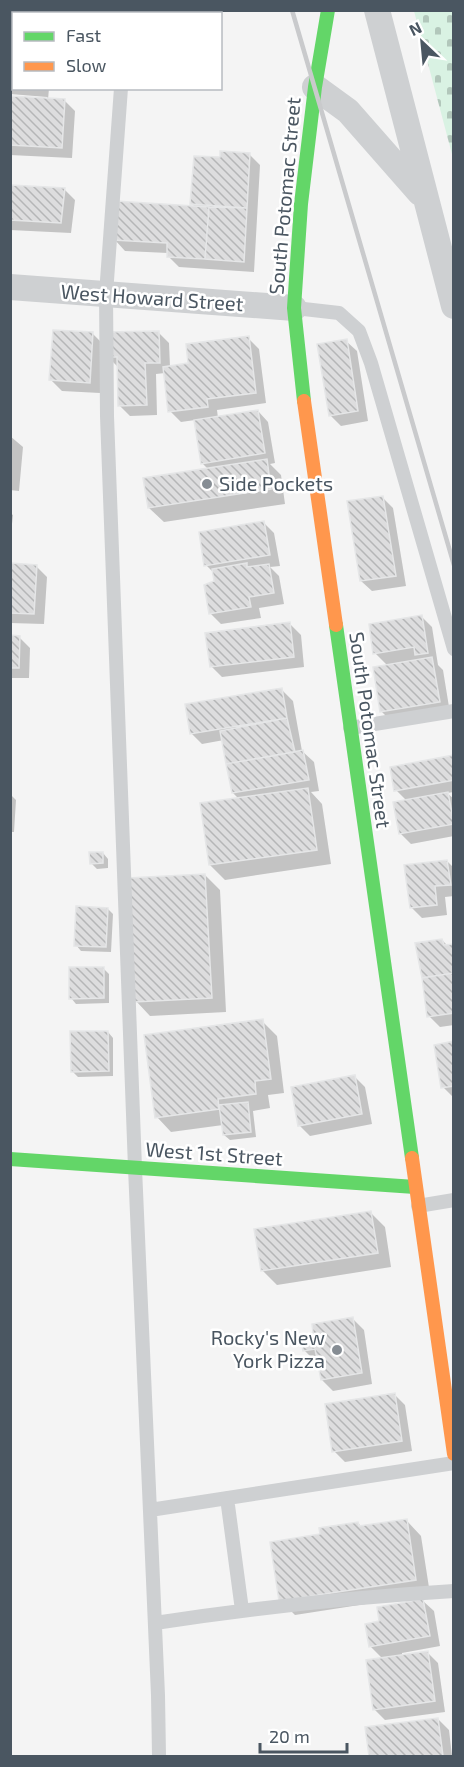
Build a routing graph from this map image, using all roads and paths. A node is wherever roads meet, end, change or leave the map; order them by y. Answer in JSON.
{"nodes":[{"id":1,"x":328,"y":10,"type":"edge"},
{"id":2,"x":377,"y":10,"type":"edge"},
{"id":3,"x":315,"y":87,"type":"junction"},
{"id":4,"x":121,"y":90,"type":"edge"},
{"id":5,"x":424,"y":196,"type":"junction"},
{"id":6,"x":10,"y":287,"type":"edge"},
{"id":7,"x":106,"y":294,"type":"junction"},
{"id":8,"x":453,"y":306,"type":"edge"},
{"id":9,"x":294,"y":308,"type":"junction"},
{"id":10,"x":453,"y":649,"type":"edge"},
{"id":11,"x":453,"y":711,"type":"edge"},
{"id":12,"x":350,"y":728,"type":"junction"},
{"id":13,"x":10,"y":1159,"type":"edge"},
{"id":14,"x":135,"y":1168,"type":"junction"},
{"id":15,"x":415,"y":1187,"type":"junction"},
{"id":16,"x":453,"y":1200,"type":"edge"},
{"id":17,"x":418,"y":1206,"type":"junction"},
{"id":18,"x":453,"y":1339,"type":"edge"},
{"id":19,"x":437,"y":1342,"type":"junction"},
{"id":20,"x":453,"y":1454,"type":"edge"},
{"id":21,"x":453,"y":1463,"type":"edge"},
{"id":22,"x":227,"y":1498,"type":"junction"},
{"id":23,"x":150,"y":1510,"type":"junction"},
{"id":24,"x":453,"y":1591,"type":"edge"},
{"id":25,"x":242,"y":1610,"type":"junction"},
{"id":26,"x":155,"y":1623,"type":"junction"},
{"id":27,"x":159,"y":1756,"type":"edge"}],
"edges":[{"from":1,"to":3,"type":"main road","name":"South Potomac Street"},
{"from":2,"to":5,"type":"street"},
{"from":3,"to":5,"type":"street"},
{"from":3,"to":9,"type":"main road","name":"South Potomac Street"},
{"from":4,"to":7,"type":"lane"},
{"from":5,"to":8,"type":"street"},
{"from":6,"to":7,"type":"street","name":"West Howard Street"},
{"from":7,"to":9,"type":"street","name":"West Howard Street"},
{"from":7,"to":14,"type":"lane"},
{"from":9,"to":10,"type":"lane"},
{"from":9,"to":12,"type":"main road","name":"South Potomac Street"},
{"from":11,"to":12,"type":"lane"},
{"from":12,"to":15,"type":"main road","name":"South Potomac Street"},
{"from":13,"to":14,"type":"main road","name":"West 1st Street"},
{"from":14,"to":15,"type":"main road","name":"West 1st Street"},
{"from":14,"to":23,"type":"lane"},
{"from":15,"to":17,"type":"main road","name":"South Potomac Street"},
{"from":16,"to":17,"type":"lane"},
{"from":17,"to":19,"type":"main road","name":"South Potomac Street"},
{"from":18,"to":19,"type":"lane"},
{"from":19,"to":20,"type":"main road","name":"South Potomac Street"},
{"from":21,"to":22,"type":"lane"},
{"from":22,"to":23,"type":"lane"},
{"from":22,"to":25,"type":"lane"},
{"from":23,"to":26,"type":"lane"},
{"from":24,"to":25,"type":"lane"},
{"from":25,"to":26,"type":"lane"},
{"from":26,"to":27,"type":"lane"}]}
